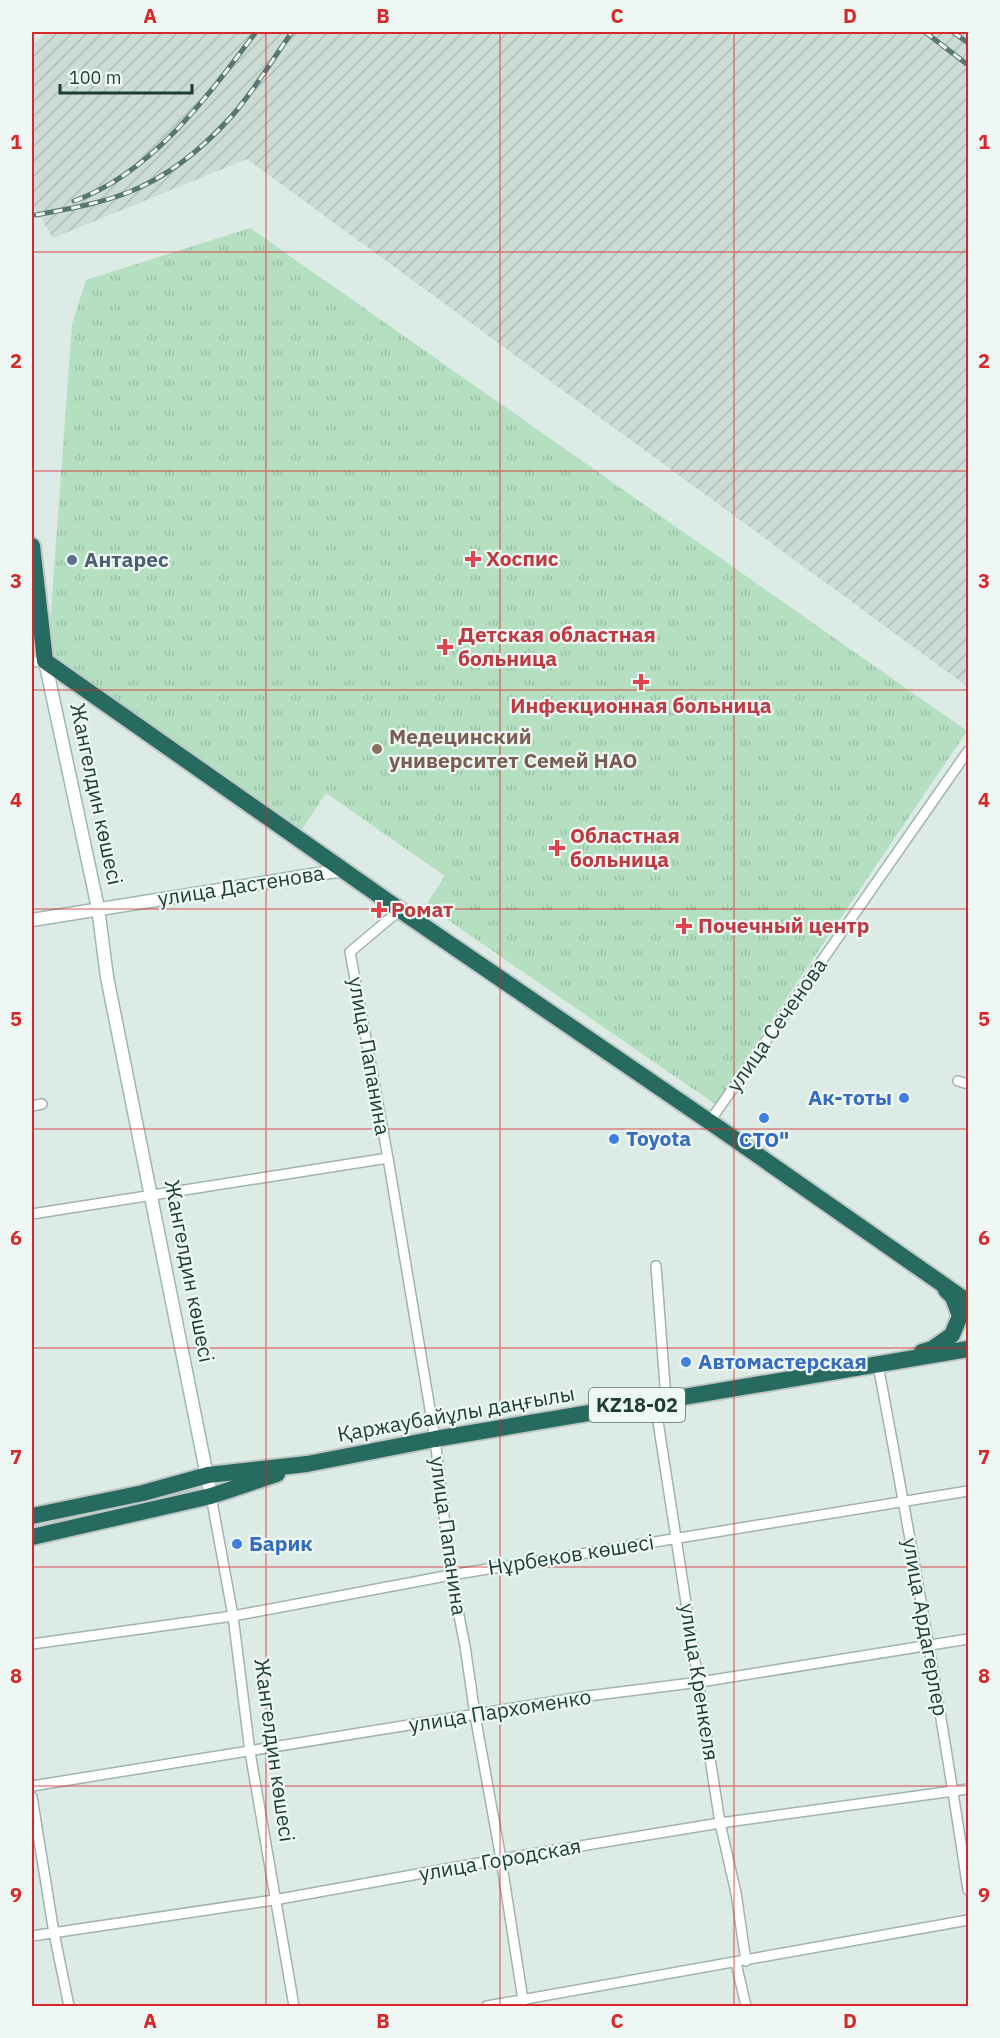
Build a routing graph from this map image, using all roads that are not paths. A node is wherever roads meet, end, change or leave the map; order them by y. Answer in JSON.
{"nodes":[{"id":1,"x":32,"y":546,"type":"edge"},
{"id":2,"x":38,"y":661,"type":"edge"},
{"id":3,"x":969,"y":751,"type":"edge"},
{"id":4,"x":343,"y":870,"type":"junction"},
{"id":5,"x":98,"y":908,"type":"junction"},
{"id":6,"x":400,"y":910,"type":"junction"},
{"id":7,"x":32,"y":920,"type":"edge"},
{"id":8,"x":958,"y":1081,"type":"dead end"},
{"id":9,"x":969,"y":1084,"type":"edge"},
{"id":10,"x":42,"y":1104,"type":"dead end"},
{"id":11,"x":32,"y":1106,"type":"edge"},
{"id":12,"x":710,"y":1121,"type":"junction"},
{"id":13,"x":388,"y":1158,"type":"junction"},
{"id":14,"x":152,"y":1195,"type":"junction"},
{"id":15,"x":32,"y":1212,"type":"edge"},
{"id":16,"x":656,"y":1266,"type":"dead end"},
{"id":17,"x":926,"y":1271,"type":"junction"},
{"id":18,"x":969,"y":1302,"type":"edge"},
{"id":19,"x":969,"y":1349,"type":"edge"},
{"id":20,"x":886,"y":1364,"type":"junction"},
{"id":21,"x":661,"y":1400,"type":"junction"},
{"id":22,"x":435,"y":1439,"type":"junction"},
{"id":23,"x":307,"y":1464,"type":"junction"},
{"id":24,"x":208,"y":1475,"type":"junction"},
{"id":25,"x":969,"y":1491,"type":"edge"},
{"id":26,"x":211,"y":1497,"type":"junction"},
{"id":27,"x":904,"y":1503,"type":"junction"},
{"id":28,"x":32,"y":1516,"type":"edge"},
{"id":29,"x":32,"y":1537,"type":"edge"},
{"id":30,"x":675,"y":1538,"type":"junction"},
{"id":31,"x":451,"y":1575,"type":"junction"},
{"id":32,"x":233,"y":1616,"type":"junction"},
{"id":33,"x":969,"y":1639,"type":"edge"},
{"id":34,"x":32,"y":1644,"type":"edge"},
{"id":35,"x":928,"y":1646,"type":"junction"},
{"id":36,"x":700,"y":1682,"type":"junction"},
{"id":37,"x":475,"y":1715,"type":"junction"},
{"id":38,"x":250,"y":1752,"type":"junction"},
{"id":39,"x":32,"y":1786,"type":"edge"},
{"id":40,"x":969,"y":1789,"type":"edge"},
{"id":41,"x":954,"y":1792,"type":"junction"},
{"id":42,"x":32,"y":1797,"type":"edge"},
{"id":43,"x":720,"y":1823,"type":"junction"},
{"id":44,"x":501,"y":1859,"type":"junction"},
{"id":45,"x":969,"y":1890,"type":"edge"},
{"id":46,"x":274,"y":1900,"type":"junction"},
{"id":47,"x":969,"y":1920,"type":"edge"},
{"id":48,"x":54,"y":1933,"type":"junction"},
{"id":49,"x":32,"y":1936,"type":"edge"},
{"id":50,"x":746,"y":1961,"type":"junction"},
{"id":51,"x":736,"y":1963,"type":"junction"},
{"id":52,"x":522,"y":2003,"type":"edge"},
{"id":53,"x":69,"y":2007,"type":"edge"},
{"id":54,"x":294,"y":2007,"type":"edge"},
{"id":55,"x":487,"y":2007,"type":"edge"},
{"id":56,"x":746,"y":2007,"type":"edge"}],
"edges":[{"from":1,"to":2,"type":"highway","name":"Жангелдин көшесі"},
{"from":2,"to":4,"type":"highway"},
{"from":2,"to":5,"type":"street","name":"Жангелдин көшесі"},
{"from":3,"to":12,"type":"street","name":"улица Сеченова"},
{"from":4,"to":5,"type":"street","name":"улица Дастенова"},
{"from":4,"to":6,"type":"highway"},
{"from":5,"to":7,"type":"street","name":"улица Дастенова"},
{"from":5,"to":14,"type":"street","name":"Жангелдин көшесі"},
{"from":6,"to":12,"type":"highway"},
{"from":6,"to":13,"type":"street","name":"улица Папанина"},
{"from":8,"to":9,"type":"street"},
{"from":10,"to":11,"type":"street"},
{"from":12,"to":17,"type":"highway"},
{"from":13,"to":14,"type":"street"},
{"from":13,"to":22,"type":"street","name":"улица Папанина"},
{"from":14,"to":15,"type":"street"},
{"from":14,"to":24,"type":"street","name":"Жангелдин көшесі"},
{"from":16,"to":21,"type":"street","name":"улица Кренкеля"},
{"from":17,"to":18,"type":"highway"},
{"from":17,"to":20,"type":"highway"},
{"from":19,"to":20,"type":"highway","name":"Қаржаубайұлы даңғылы","number":"KZ18-02"},
{"from":20,"to":21,"type":"highway","name":"Қаржаубайұлы даңғылы","number":"KZ18-02"},
{"from":20,"to":27,"type":"street","name":"улица Ардагерлер"},
{"from":21,"to":22,"type":"highway","name":"Қаржаубайұлы даңғылы","number":"KZ18-02"},
{"from":21,"to":30,"type":"street","name":"улица Кренкеля"},
{"from":22,"to":23,"type":"highway","name":"Қаржаубайұлы даңғылы","number":"KZ18-02"},
{"from":22,"to":31,"type":"street","name":"улица Папанина"},
{"from":23,"to":24,"type":"highway","name":"Қаржаубайұлы даңғылы","number":"KZ18-02"},
{"from":23,"to":26,"type":"highway","name":"Қаржаубайұлы даңғылы","number":"KZ18-02"},
{"from":24,"to":26,"type":"street","name":"Жангелдин көшесі"},
{"from":24,"to":28,"type":"highway","name":"Қаржаубайұлы даңғылы","number":"KZ18-02"},
{"from":25,"to":27,"type":"street","name":"Нұрбеков көшесі"},
{"from":26,"to":29,"type":"highway","name":"Қаржаубайұлы даңғылы","number":"KZ18-02"},
{"from":26,"to":32,"type":"street","name":"Жангелдин көшесі"},
{"from":27,"to":30,"type":"street","name":"Нұрбеков көшесі"},
{"from":27,"to":35,"type":"street","name":"улица Ардагерлер"},
{"from":30,"to":31,"type":"street","name":"Нұрбеков көшесі"},
{"from":30,"to":36,"type":"street","name":"улица Кренкеля"},
{"from":31,"to":32,"type":"street","name":"Нұрбеков көшесі"},
{"from":31,"to":37,"type":"street","name":"улица Папанина"},
{"from":32,"to":34,"type":"street","name":"Нұрбеков көшесі"},
{"from":32,"to":38,"type":"street","name":"Жангелдин көшесі"},
{"from":33,"to":35,"type":"street","name":"улица Пархоменко"},
{"from":35,"to":36,"type":"street","name":"улица Пархоменко"},
{"from":35,"to":41,"type":"street","name":"улица Ардагерлер"},
{"from":36,"to":37,"type":"street","name":"улица Пархоменко"},
{"from":36,"to":43,"type":"street","name":"улица Кренкеля"},
{"from":37,"to":38,"type":"street","name":"улица Пархоменко"},
{"from":37,"to":44,"type":"street","name":"улица Папанина"},
{"from":38,"to":39,"type":"street","name":"улица Пархоменко"},
{"from":38,"to":46,"type":"street","name":"Жангелдин көшесі"},
{"from":40,"to":41,"type":"street","name":"улица Городская"},
{"from":41,"to":43,"type":"street","name":"улица Городская"},
{"from":41,"to":45,"type":"street","name":"улица Ардагерлер"},
{"from":42,"to":48,"type":"street"},
{"from":43,"to":44,"type":"street","name":"улица Городская"},
{"from":43,"to":50,"type":"street","name":"улица Кренкеля"},
{"from":44,"to":46,"type":"street","name":"улица Городская"},
{"from":44,"to":52,"type":"street","name":"улица Папанина"},
{"from":46,"to":48,"type":"street","name":"улица Городская"},
{"from":46,"to":54,"type":"street","name":"Жангелдин көшесі"},
{"from":47,"to":50,"type":"street"},
{"from":48,"to":49,"type":"street","name":"улица Городская"},
{"from":48,"to":53,"type":"street"},
{"from":50,"to":51,"type":"street"},
{"from":51,"to":52,"type":"street"},
{"from":51,"to":56,"type":"street"},
{"from":52,"to":55,"type":"street"}]}
